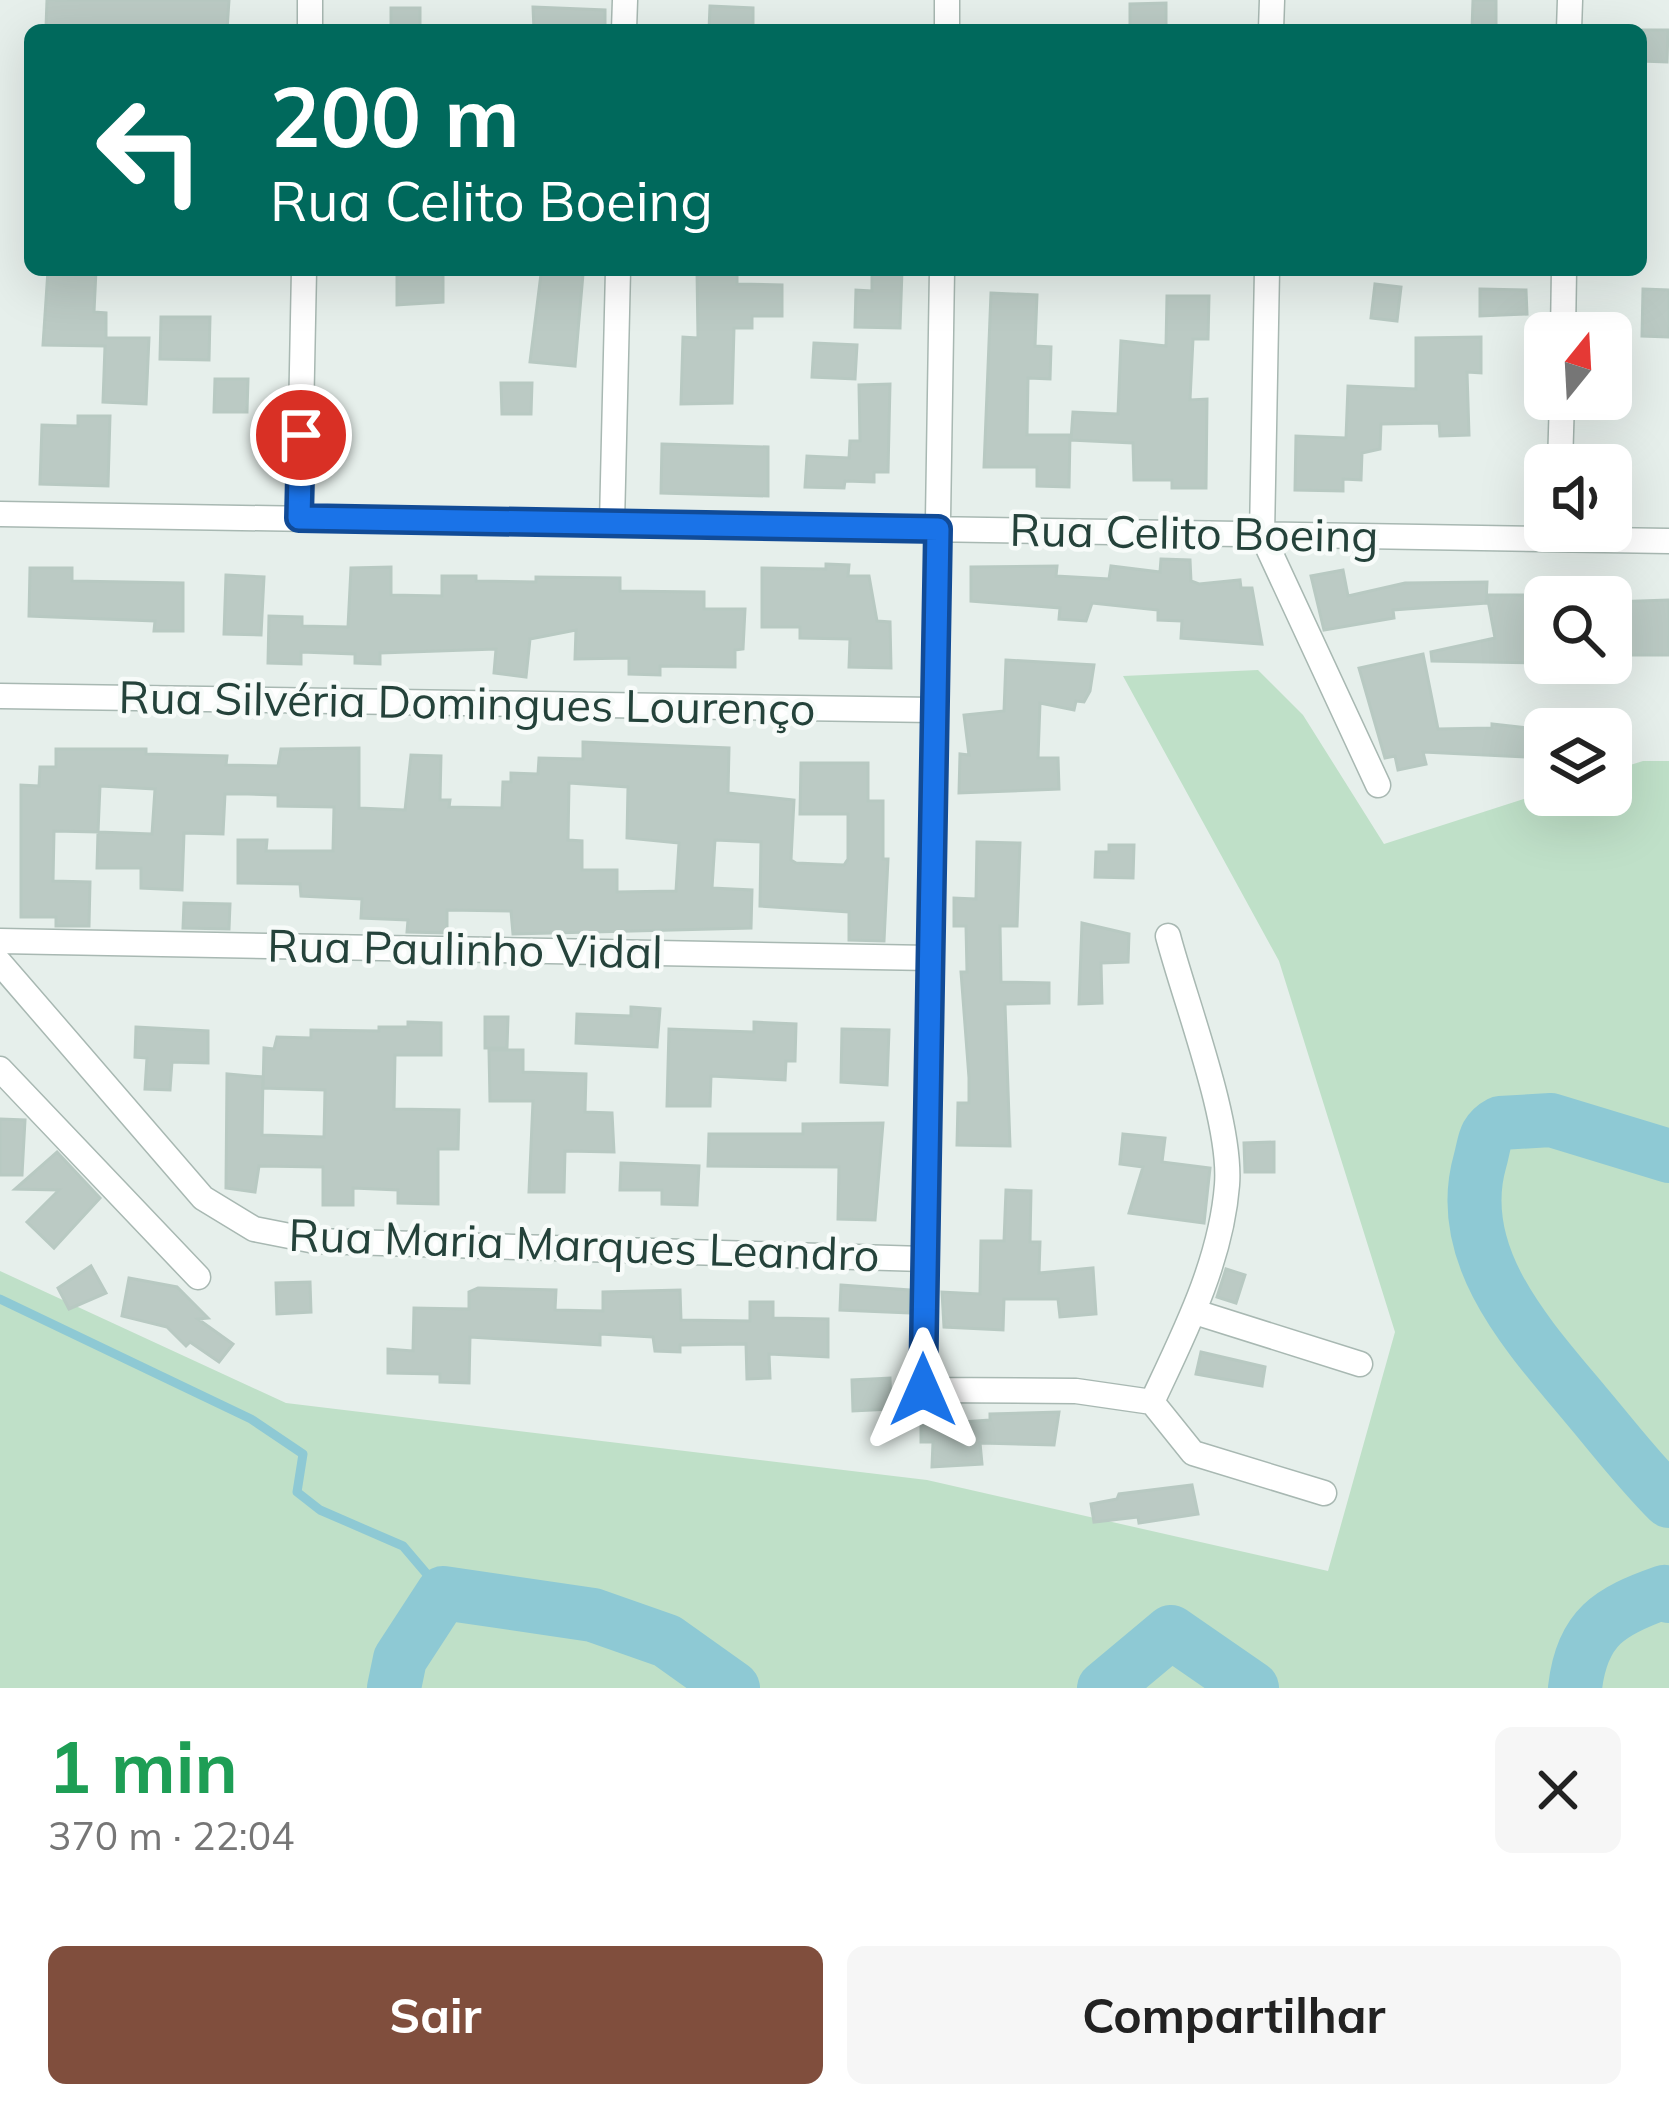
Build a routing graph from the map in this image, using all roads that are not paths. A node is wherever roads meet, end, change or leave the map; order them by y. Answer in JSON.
{"nodes":[{"id":1,"x":304,"y":276,"type":"edge"},
{"id":2,"x":618,"y":276,"type":"edge"},
{"id":3,"x":942,"y":276,"type":"edge"},
{"id":4,"x":1267,"y":276,"type":"edge"},
{"id":5,"x":1564,"y":276,"type":"edge"},
{"id":6,"x":1563,"y":312,"type":"edge"},
{"id":7,"x":0,"y":514,"type":"edge"},
{"id":8,"x":299,"y":518,"type":"junction"},
{"id":9,"x":612,"y":524,"type":"junction"},
{"id":10,"x":938,"y":529,"type":"junction"},
{"id":11,"x":1262,"y":535,"type":"junction"},
{"id":12,"x":1524,"y":535,"type":"edge"},
{"id":13,"x":1632,"y":539,"type":"edge"},
{"id":14,"x":1669,"y":541,"type":"edge"},
{"id":15,"x":0,"y":696,"type":"edge"},
{"id":16,"x":934,"y":710,"type":"junction"},
{"id":17,"x":1378,"y":785,"type":"dead end"},
{"id":18,"x":1168,"y":936,"type":"dead end"},
{"id":19,"x":0,"y":940,"type":"edge"},
{"id":20,"x":930,"y":958,"type":"junction"},
{"id":21,"x":0,"y":963,"type":"edge"},
{"id":22,"x":0,"y":1070,"type":"edge"},
{"id":23,"x":924,"y":1259,"type":"junction"},
{"id":24,"x":198,"y":1277,"type":"dead end"},
{"id":25,"x":1195,"y":1312,"type":"junction"},
{"id":26,"x":1360,"y":1364,"type":"dead end"},
{"id":27,"x":1152,"y":1402,"type":"junction"},
{"id":28,"x":1324,"y":1493,"type":"dead end"}],
"edges":[{"from":1,"to":8,"type":"street"},
{"from":2,"to":9,"type":"street"},
{"from":3,"to":10,"type":"street"},
{"from":4,"to":11,"type":"street"},
{"from":5,"to":6,"type":"street"},
{"from":7,"to":8,"type":"street","name":"Rua Celito Boeing"},
{"from":8,"to":9,"type":"street","name":"Rua Celito Boeing"},
{"from":9,"to":10,"type":"street","name":"Rua Celito Boeing"},
{"from":10,"to":11,"type":"street","name":"Rua Celito Boeing"},
{"from":10,"to":16,"type":"street"},
{"from":11,"to":12,"type":"street","name":"Rua Celito Boeing"},
{"from":11,"to":17,"type":"street"},
{"from":13,"to":14,"type":"street","name":"Rua Celito Boeing"},
{"from":15,"to":16,"type":"street","name":"Rua Silvéria Domingues Lourenço"},
{"from":16,"to":20,"type":"street"},
{"from":18,"to":25,"type":"street"},
{"from":19,"to":20,"type":"street","name":"Rua Paulinho Vidal"},
{"from":20,"to":23,"type":"street"},
{"from":21,"to":23,"type":"street","name":"Rua Maria Marques Leandro"},
{"from":22,"to":24,"type":"street"},
{"from":23,"to":27,"type":"street"},
{"from":25,"to":26,"type":"street"},
{"from":25,"to":27,"type":"street"},
{"from":27,"to":28,"type":"street"}]}
